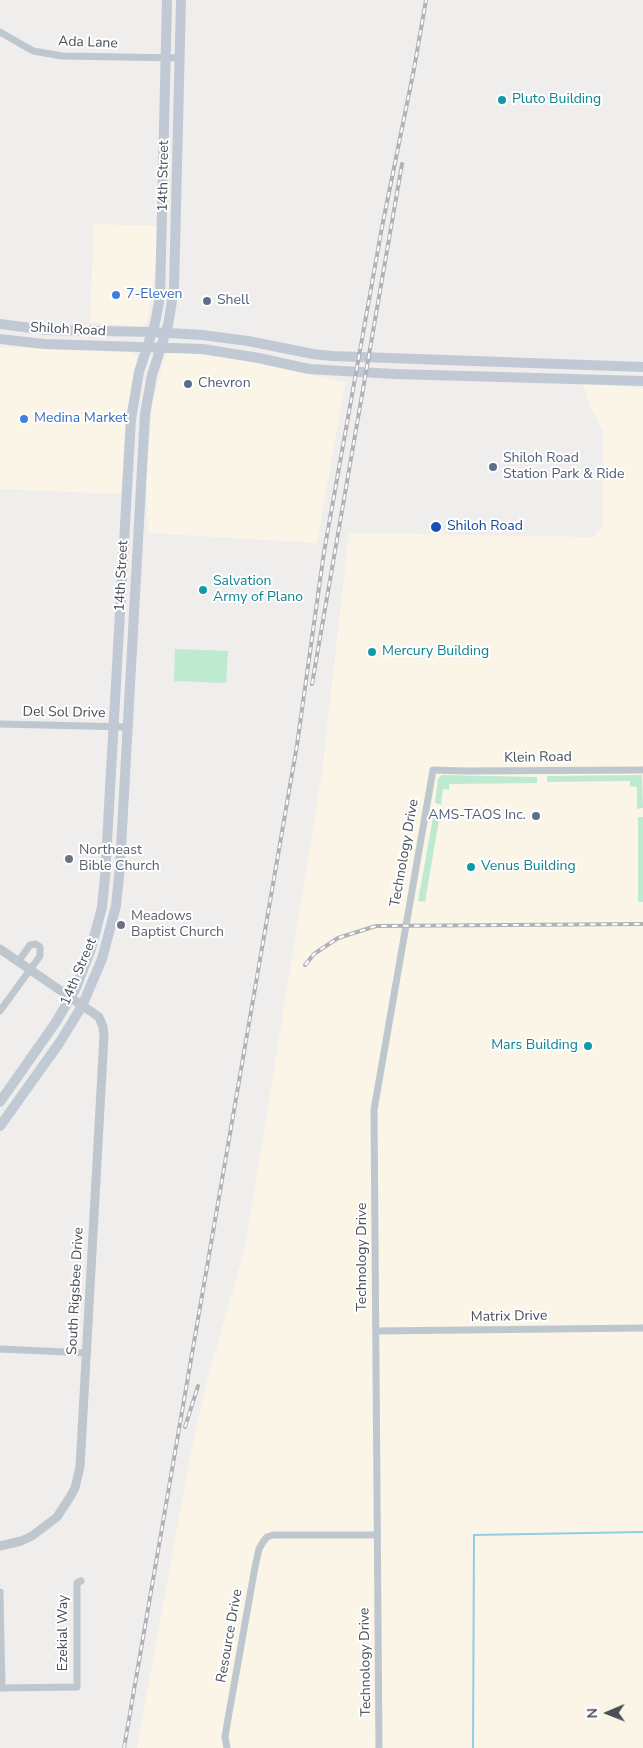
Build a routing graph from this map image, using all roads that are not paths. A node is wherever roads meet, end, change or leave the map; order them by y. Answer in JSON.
{"nodes":[{"id":1,"x":167,"y":0,"type":"edge"},
{"id":2,"x":181,"y":0,"type":"edge"},
{"id":3,"x":0,"y":32,"type":"edge"},
{"id":4,"x":166,"y":57,"type":"junction"},
{"id":5,"x":180,"y":58,"type":"junction"},
{"id":6,"x":163,"y":176,"type":"junction"},
{"id":7,"x":177,"y":176,"type":"junction"},
{"id":8,"x":0,"y":324,"type":"edge"},
{"id":9,"x":46,"y":330,"type":"junction"},
{"id":10,"x":152,"y":332,"type":"junction"},
{"id":11,"x":166,"y":333,"type":"junction"},
{"id":12,"x":0,"y":339,"type":"edge"},
{"id":13,"x":44,"y":344,"type":"junction"},
{"id":14,"x":146,"y":347,"type":"junction"},
{"id":15,"x":160,"y":347,"type":"junction"},
{"id":16,"x":300,"y":352,"type":"junction"},
{"id":17,"x":593,"y":365,"type":"junction"},
{"id":18,"x":297,"y":367,"type":"junction"},
{"id":19,"x":643,"y":367,"type":"edge"},
{"id":20,"x":592,"y":380,"type":"junction"},
{"id":21,"x":643,"y":381,"type":"edge"},
{"id":22,"x":127,"y":486,"type":"junction"},
{"id":23,"x":141,"y":487,"type":"junction"},
{"id":24,"x":120,"y":595,"type":"junction"},
{"id":25,"x":135,"y":596,"type":"junction"},
{"id":26,"x":0,"y":724,"type":"edge"},
{"id":27,"x":113,"y":726,"type":"junction"},
{"id":28,"x":128,"y":727,"type":"junction"},
{"id":29,"x":432,"y":770,"type":"joint"},
{"id":30,"x":643,"y":770,"type":"edge"},
{"id":31,"x":108,"y":821,"type":"junction"},
{"id":32,"x":123,"y":822,"type":"junction"},
{"id":33,"x":97,"y":929,"type":"junction"},
{"id":34,"x":110,"y":932,"type":"junction"},
{"id":35,"x":0,"y":949,"type":"edge"},
{"id":36,"x":18,"y":962,"type":"junction"},
{"id":37,"x":30,"y":970,"type":"junction"},
{"id":38,"x":70,"y":999,"type":"junction"},
{"id":39,"x":82,"y":1006,"type":"junction"},
{"id":40,"x":0,"y":1011,"type":"edge"},
{"id":41,"x":0,"y":1102,"type":"edge"},
{"id":42,"x":0,"y":1126,"type":"edge"},
{"id":43,"x":643,"y":1328,"type":"edge"},
{"id":44,"x":376,"y":1331,"type":"junction"},
{"id":45,"x":0,"y":1349,"type":"edge"},
{"id":46,"x":86,"y":1353,"type":"junction"},
{"id":47,"x":377,"y":1535,"type":"junction"},
{"id":48,"x":0,"y":1546,"type":"edge"},
{"id":49,"x":81,"y":1581,"type":"dead end"},
{"id":50,"x":0,"y":1592,"type":"edge"},
{"id":51,"x":1,"y":1688,"type":"edge"},
{"id":52,"x":227,"y":1748,"type":"edge"},
{"id":53,"x":379,"y":1748,"type":"edge"}],
"edges":[{"from":1,"to":4,"type":"main road","name":"14th Street"},
{"from":2,"to":5,"type":"main road","name":"14th Street"},
{"from":3,"to":4,"type":"street","name":"Ada Lane"},
{"from":4,"to":5,"type":"street","name":"Ada Lane"},
{"from":4,"to":6,"type":"main road","name":"14th Street"},
{"from":5,"to":7,"type":"main road","name":"14th Street"},
{"from":6,"to":7,"type":"main road"},
{"from":6,"to":10,"type":"main road","name":"14th Street"},
{"from":7,"to":11,"type":"main road","name":"14th Street"},
{"from":8,"to":9,"type":"main road","name":"Shiloh Road"},
{"from":9,"to":10,"type":"main road","name":"Shiloh Road"},
{"from":9,"to":13,"type":"main road"},
{"from":10,"to":11,"type":"main road","name":"Shiloh Road"},
{"from":10,"to":14,"type":"main road","name":"14th Street"},
{"from":11,"to":15,"type":"main road","name":"14th Street"},
{"from":11,"to":16,"type":"main road","name":"Shiloh Road"},
{"from":12,"to":13,"type":"main road","name":"Shiloh Road"},
{"from":13,"to":14,"type":"main road","name":"Shiloh Road"},
{"from":14,"to":15,"type":"main road","name":"Shiloh Road"},
{"from":14,"to":22,"type":"main road","name":"14th Street"},
{"from":15,"to":18,"type":"main road","name":"Shiloh Road"},
{"from":15,"to":23,"type":"main road","name":"14th Street"},
{"from":16,"to":17,"type":"main road","name":"Shiloh Road"},
{"from":16,"to":18,"type":"main road"},
{"from":17,"to":19,"type":"main road","name":"Shiloh Road"},
{"from":17,"to":20,"type":"main road"},
{"from":18,"to":20,"type":"main road","name":"Shiloh Road"},
{"from":20,"to":21,"type":"main road","name":"Shiloh Road"},
{"from":22,"to":23,"type":"main road"},
{"from":22,"to":24,"type":"main road","name":"14th Street"},
{"from":23,"to":25,"type":"main road","name":"14th Street"},
{"from":24,"to":25,"type":"main road"},
{"from":24,"to":27,"type":"main road","name":"14th Street"},
{"from":25,"to":28,"type":"main road","name":"14th Street"},
{"from":26,"to":27,"type":"street","name":"Del Sol Drive"},
{"from":27,"to":28,"type":"street","name":"Del Sol Drive"},
{"from":27,"to":31,"type":"main road","name":"14th Street"},
{"from":28,"to":32,"type":"main road","name":"14th Street"},
{"from":29,"to":30,"type":"street","name":"Klein Road"},
{"from":29,"to":44,"type":"street","name":"Technology Drive"},
{"from":31,"to":32,"type":"main road"},
{"from":31,"to":33,"type":"main road","name":"14th Street"},
{"from":32,"to":34,"type":"main road","name":"14th Street"},
{"from":33,"to":34,"type":"main road"},
{"from":33,"to":38,"type":"main road","name":"14th Street"},
{"from":34,"to":39,"type":"main road","name":"14th Street"},
{"from":35,"to":36,"type":"street","name":"South Rigsbee Drive"},
{"from":36,"to":37,"type":"street","name":"South Rigsbee Drive"},
{"from":36,"to":37,"type":"street"},
{"from":37,"to":38,"type":"street","name":"South Rigsbee Drive"},
{"from":37,"to":40,"type":"street"},
{"from":38,"to":39,"type":"street","name":"South Rigsbee Drive"},
{"from":38,"to":41,"type":"main road","name":"14th Street"},
{"from":39,"to":42,"type":"main road","name":"14th Street"},
{"from":39,"to":46,"type":"street","name":"South Rigsbee Drive"},
{"from":43,"to":44,"type":"street","name":"Matrix Drive"},
{"from":44,"to":47,"type":"street","name":"Technology Drive"},
{"from":45,"to":46,"type":"street"},
{"from":46,"to":48,"type":"street","name":"South Rigsbee Drive"},
{"from":47,"to":52,"type":"street","name":"Resource Drive"},
{"from":47,"to":53,"type":"street","name":"Technology Drive"},
{"from":49,"to":51,"type":"street","name":"Ezekial Way"},
{"from":50,"to":51,"type":"street"}]}
